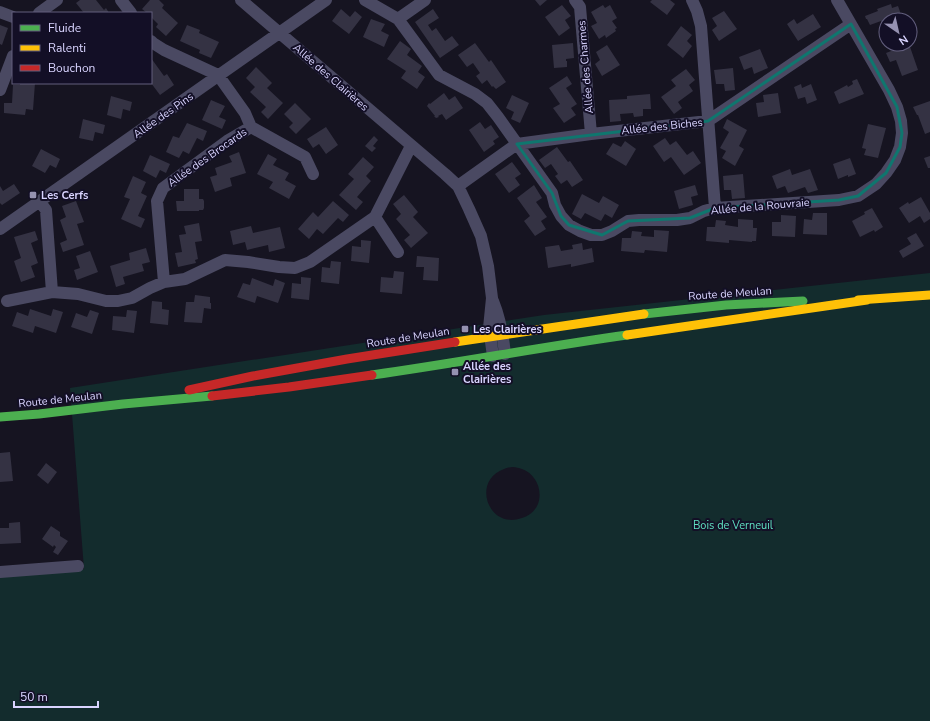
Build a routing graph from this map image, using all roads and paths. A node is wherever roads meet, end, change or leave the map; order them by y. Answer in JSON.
{"nodes":[{"id":1,"x":57,"y":0,"type":"edge"},
{"id":2,"x":121,"y":0,"type":"edge"},
{"id":3,"x":241,"y":0,"type":"edge"},
{"id":4,"x":326,"y":0,"type":"edge"},
{"id":5,"x":365,"y":0,"type":"edge"},
{"id":6,"x":425,"y":0,"type":"edge"},
{"id":7,"x":692,"y":0,"type":"edge"},
{"id":8,"x":837,"y":0,"type":"edge"},
{"id":9,"x":577,"y":1,"type":"edge"},
{"id":10,"x":0,"y":12,"type":"edge"},
{"id":11,"x":40,"y":12,"type":"edge"},
{"id":12,"x":130,"y":12,"type":"edge"},
{"id":13,"x":12,"y":17,"type":"edge"},
{"id":14,"x":398,"y":19,"type":"junction"},
{"id":15,"x":851,"y":24,"type":"junction"},
{"id":16,"x":279,"y":32,"type":"junction"},
{"id":17,"x":152,"y":42,"type":"edge"},
{"id":18,"x":12,"y":59,"type":"edge"},
{"id":19,"x":218,"y":76,"type":"junction"},
{"id":20,"x":0,"y":90,"type":"edge"},
{"id":21,"x":708,"y":121,"type":"junction"},
{"id":22,"x":250,"y":127,"type":"junction"},
{"id":23,"x":591,"y":134,"type":"junction"},
{"id":24,"x":517,"y":144,"type":"junction"},
{"id":25,"x":412,"y":146,"type":"junction"},
{"id":26,"x":313,"y":174,"type":"dead end"},
{"id":27,"x":458,"y":186,"type":"junction"},
{"id":28,"x":40,"y":202,"type":"junction"},
{"id":29,"x":715,"y":208,"type":"junction"},
{"id":30,"x":374,"y":217,"type":"junction"},
{"id":31,"x":2,"y":225,"type":"edge"},
{"id":32,"x":398,"y":252,"type":"dead end"},
{"id":33,"x":164,"y":282,"type":"junction"},
{"id":34,"x":52,"y":292,"type":"junction"},
{"id":35,"x":930,"y":295,"type":"edge"},
{"id":36,"x":492,"y":298,"type":"junction"},
{"id":37,"x":867,"y":300,"type":"junction"},
{"id":38,"x":7,"y":301,"type":"dead end"},
{"id":39,"x":503,"y":334,"type":"junction"},
{"id":40,"x":490,"y":336,"type":"junction"},
{"id":41,"x":505,"y":354,"type":"junction"},
{"id":42,"x":493,"y":356,"type":"junction"},
{"id":43,"x":123,"y":404,"type":"junction"},
{"id":44,"x":0,"y":417,"type":"edge"},
{"id":45,"x":78,"y":566,"type":"dead end"},
{"id":46,"x":0,"y":572,"type":"edge"}],
"edges":[{"from":1,"to":11,"type":"street"},
{"from":2,"to":12,"type":"street"},
{"from":3,"to":16,"type":"street","name":"Allée des Clairières"},
{"from":4,"to":16,"type":"street","name":"Allée des Pins"},
{"from":5,"to":14,"type":"street","name":"Allée de la Rouvraie"},
{"from":6,"to":14,"type":"street"},
{"from":7,"to":21,"type":"street"},
{"from":8,"to":15,"type":"street","name":"Allée de la Rouvraie"},
{"from":9,"to":23,"type":"street","name":"Allée des Charmes"},
{"from":10,"to":13,"type":"street"},
{"from":14,"to":24,"type":"street","name":"Allée de la Rouvraie"},
{"from":15,"to":21,"type":"street","name":"Allée des Biches"},
{"from":15,"to":29,"type":"street","name":"Allée de la Rouvraie"},
{"from":16,"to":19,"type":"street","name":"Allée des Pins"},
{"from":16,"to":25,"type":"street","name":"Allée des Clairières"},
{"from":17,"to":19,"type":"street"},
{"from":18,"to":20,"type":"street"},
{"from":19,"to":22,"type":"street","name":"Allée des Brocards"},
{"from":19,"to":28,"type":"street","name":"Allée des Pins"},
{"from":21,"to":23,"type":"street","name":"Allée des Biches"},
{"from":21,"to":29,"type":"street"},
{"from":22,"to":26,"type":"street","name":"Allée des Brocards"},
{"from":22,"to":33,"type":"street","name":"Allée des Brocards"},
{"from":23,"to":24,"type":"street","name":"Allée des Biches"},
{"from":24,"to":27,"type":"street","name":"Allée des Biches"},
{"from":24,"to":29,"type":"street","name":"Allée de la Rouvraie"},
{"from":25,"to":27,"type":"street","name":"Allée des Clairières"},
{"from":25,"to":30,"type":"street"},
{"from":27,"to":36,"type":"street","name":"Allée des Clairières"},
{"from":28,"to":31,"type":"street","name":"Allée des Pins"},
{"from":28,"to":34,"type":"street"},
{"from":30,"to":32,"type":"street"},
{"from":30,"to":33,"type":"street"},
{"from":33,"to":34,"type":"street"},
{"from":34,"to":38,"type":"street"},
{"from":35,"to":37,"type":"main road","name":"Route de Meulan"},
{"from":36,"to":39,"type":"street","name":"Allée des Clairières"},
{"from":36,"to":40,"type":"street","name":"Allée des Clairières"},
{"from":37,"to":39,"type":"main road","name":"Route de Meulan"},
{"from":37,"to":41,"type":"main road","name":"Route de Meulan"},
{"from":39,"to":40,"type":"main road","name":"Route de Meulan"},
{"from":39,"to":41,"type":"street","name":"Allée des Clairières"},
{"from":40,"to":42,"type":"street","name":"Allée des Clairières"},
{"from":40,"to":43,"type":"main road","name":"Route de Meulan"},
{"from":41,"to":42,"type":"main road","name":"Route de Meulan"},
{"from":42,"to":43,"type":"main road","name":"Route de Meulan"},
{"from":43,"to":44,"type":"main road","name":"Route de Meulan"},
{"from":45,"to":46,"type":"street"}]}
